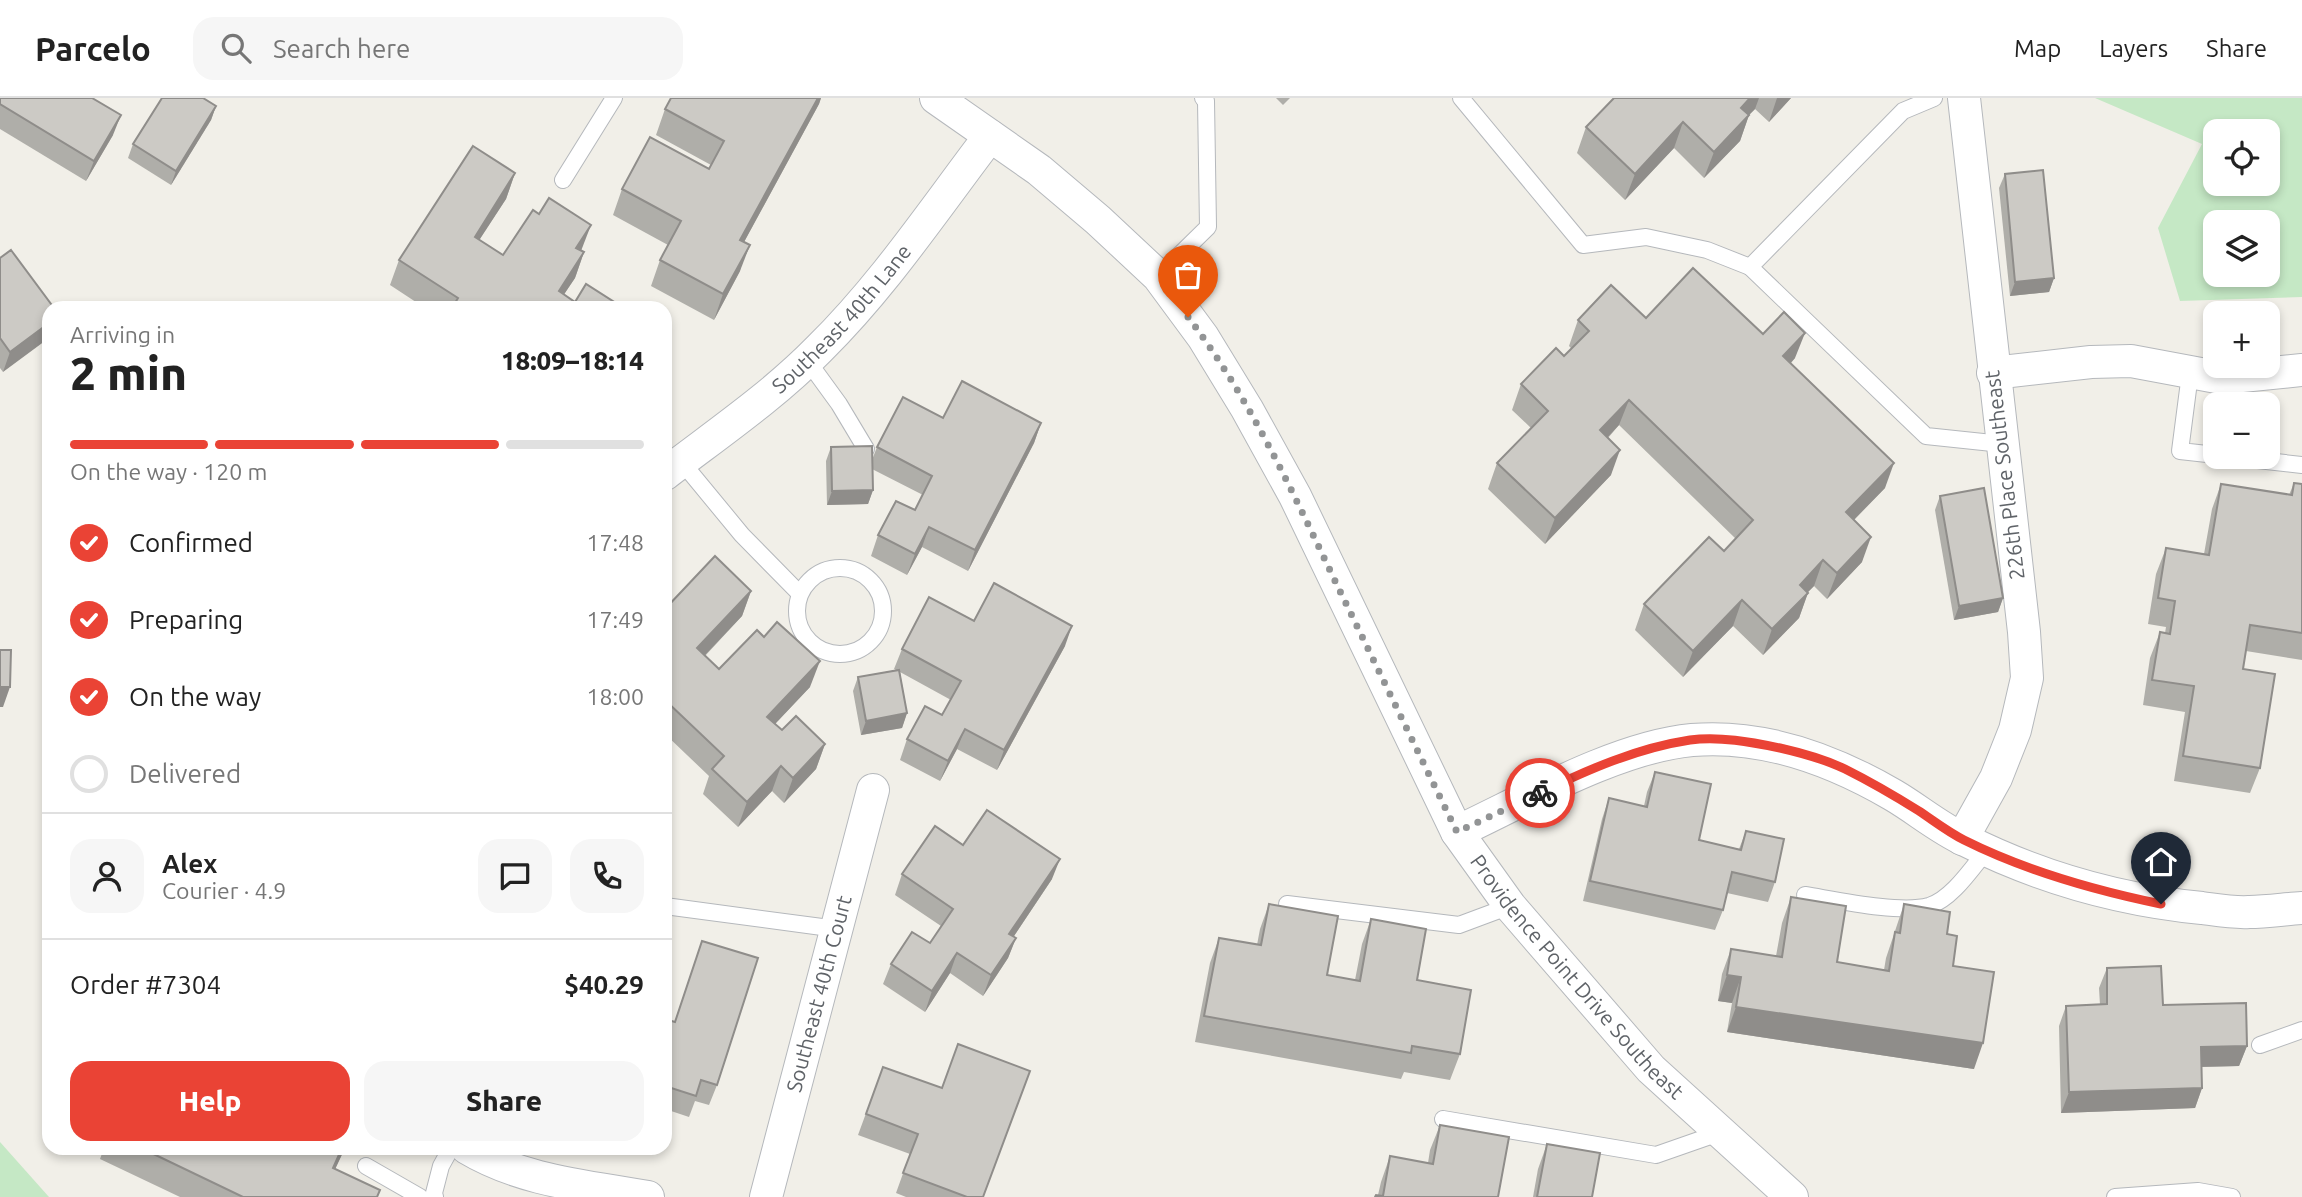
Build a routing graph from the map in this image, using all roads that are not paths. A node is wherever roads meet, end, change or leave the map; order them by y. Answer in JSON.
{"nodes":[{"id":1,"x":614,"y":98,"type":"edge"},
{"id":2,"x":936,"y":98,"type":"edge"},
{"id":3,"x":1203,"y":98,"type":"edge"},
{"id":4,"x":1461,"y":98,"type":"edge"},
{"id":5,"x":1934,"y":98,"type":"edge"},
{"id":6,"x":1964,"y":98,"type":"edge"},
{"id":7,"x":990,"y":136,"type":"junction"},
{"id":8,"x":563,"y":180,"type":"dead end"},
{"id":9,"x":1750,"y":267,"type":"junction"},
{"id":10,"x":1158,"y":276,"type":"junction"},
{"id":11,"x":807,"y":360,"type":"junction"},
{"id":12,"x":2302,"y":370,"type":"edge"},
{"id":13,"x":1993,"y":373,"type":"junction"},
{"id":14,"x":2190,"y":374,"type":"junction"},
{"id":15,"x":2002,"y":443,"type":"junction"},
{"id":16,"x":866,"y":449,"type":"edge"},
{"id":17,"x":2203,"y":454,"type":"edge"},
{"id":18,"x":2280,"y":463,"type":"edge"},
{"id":19,"x":2302,"y":465,"type":"edge"},
{"id":20,"x":673,"y":468,"type":"edge"},
{"id":21,"x":800,"y":594,"type":"junction"},
{"id":22,"x":873,"y":790,"type":"dead end"},
{"id":23,"x":1457,"y":832,"type":"junction"},
{"id":24,"x":1975,"y":845,"type":"junction"},
{"id":25,"x":1805,"y":895,"type":"dead end"},
{"id":26,"x":1287,"y":904,"type":"edge"},
{"id":27,"x":672,"y":906,"type":"edge"},
{"id":28,"x":1510,"y":906,"type":"junction"},
{"id":29,"x":2302,"y":908,"type":"edge"},
{"id":30,"x":837,"y":929,"type":"junction"},
{"id":31,"x":2302,"y":1030,"type":"edge"},
{"id":32,"x":2260,"y":1045,"type":"dead end"},
{"id":33,"x":1443,"y":1119,"type":"dead end"},
{"id":34,"x":1719,"y":1133,"type":"junction"},
{"id":35,"x":447,"y":1155,"type":"edge"},
{"id":36,"x":481,"y":1155,"type":"edge"},
{"id":37,"x":366,"y":1166,"type":"dead end"},
{"id":38,"x":420,"y":1197,"type":"edge"},
{"id":39,"x":435,"y":1197,"type":"edge"},
{"id":40,"x":648,"y":1197,"type":"edge"},
{"id":41,"x":766,"y":1197,"type":"edge"},
{"id":42,"x":1792,"y":1197,"type":"edge"},
{"id":43,"x":2115,"y":1197,"type":"edge"},
{"id":44,"x":2232,"y":1197,"type":"edge"}],
"edges":[{"from":1,"to":8,"type":"lane"},
{"from":2,"to":7,"type":"street","name":"Providence Point Drive Southeast"},
{"from":3,"to":10,"type":"lane"},
{"from":4,"to":9,"type":"lane"},
{"from":5,"to":9,"type":"lane"},
{"from":6,"to":13,"type":"street","name":"226th Place Southeast"},
{"from":7,"to":10,"type":"street","name":"Providence Point Drive Southeast"},
{"from":7,"to":11,"type":"street","name":"Southeast 40th Lane"},
{"from":9,"to":15,"type":"lane"},
{"from":10,"to":23,"type":"street","name":"Providence Point Drive Southeast"},
{"from":11,"to":16,"type":"lane"},
{"from":11,"to":20,"type":"street","name":"Southeast 40th Lane"},
{"from":12,"to":14,"type":"street"},
{"from":13,"to":14,"type":"street"},
{"from":13,"to":15,"type":"street","name":"226th Place Southeast"},
{"from":14,"to":17,"type":"lane"},
{"from":15,"to":24,"type":"street","name":"226th Place Southeast"},
{"from":18,"to":19,"type":"lane"},
{"from":20,"to":21,"type":"lane"},
{"from":21,"to":21,"type":"lane"},
{"from":22,"to":30,"type":"street","name":"Southeast 40th Court"},
{"from":23,"to":24,"type":"street"},
{"from":23,"to":28,"type":"street","name":"Providence Point Drive Southeast"},
{"from":24,"to":25,"type":"lane"},
{"from":24,"to":29,"type":"street"},
{"from":26,"to":28,"type":"lane"},
{"from":27,"to":30,"type":"lane"},
{"from":28,"to":34,"type":"street","name":"Providence Point Drive Southeast"},
{"from":30,"to":41,"type":"street","name":"Southeast 40th Court"},
{"from":31,"to":32,"type":"lane"},
{"from":33,"to":34,"type":"lane"},
{"from":34,"to":42,"type":"street","name":"Providence Point Drive Southeast"},
{"from":35,"to":39,"type":"lane"},
{"from":36,"to":40,"type":"street"},
{"from":37,"to":38,"type":"lane"},
{"from":43,"to":44,"type":"lane"}]}
